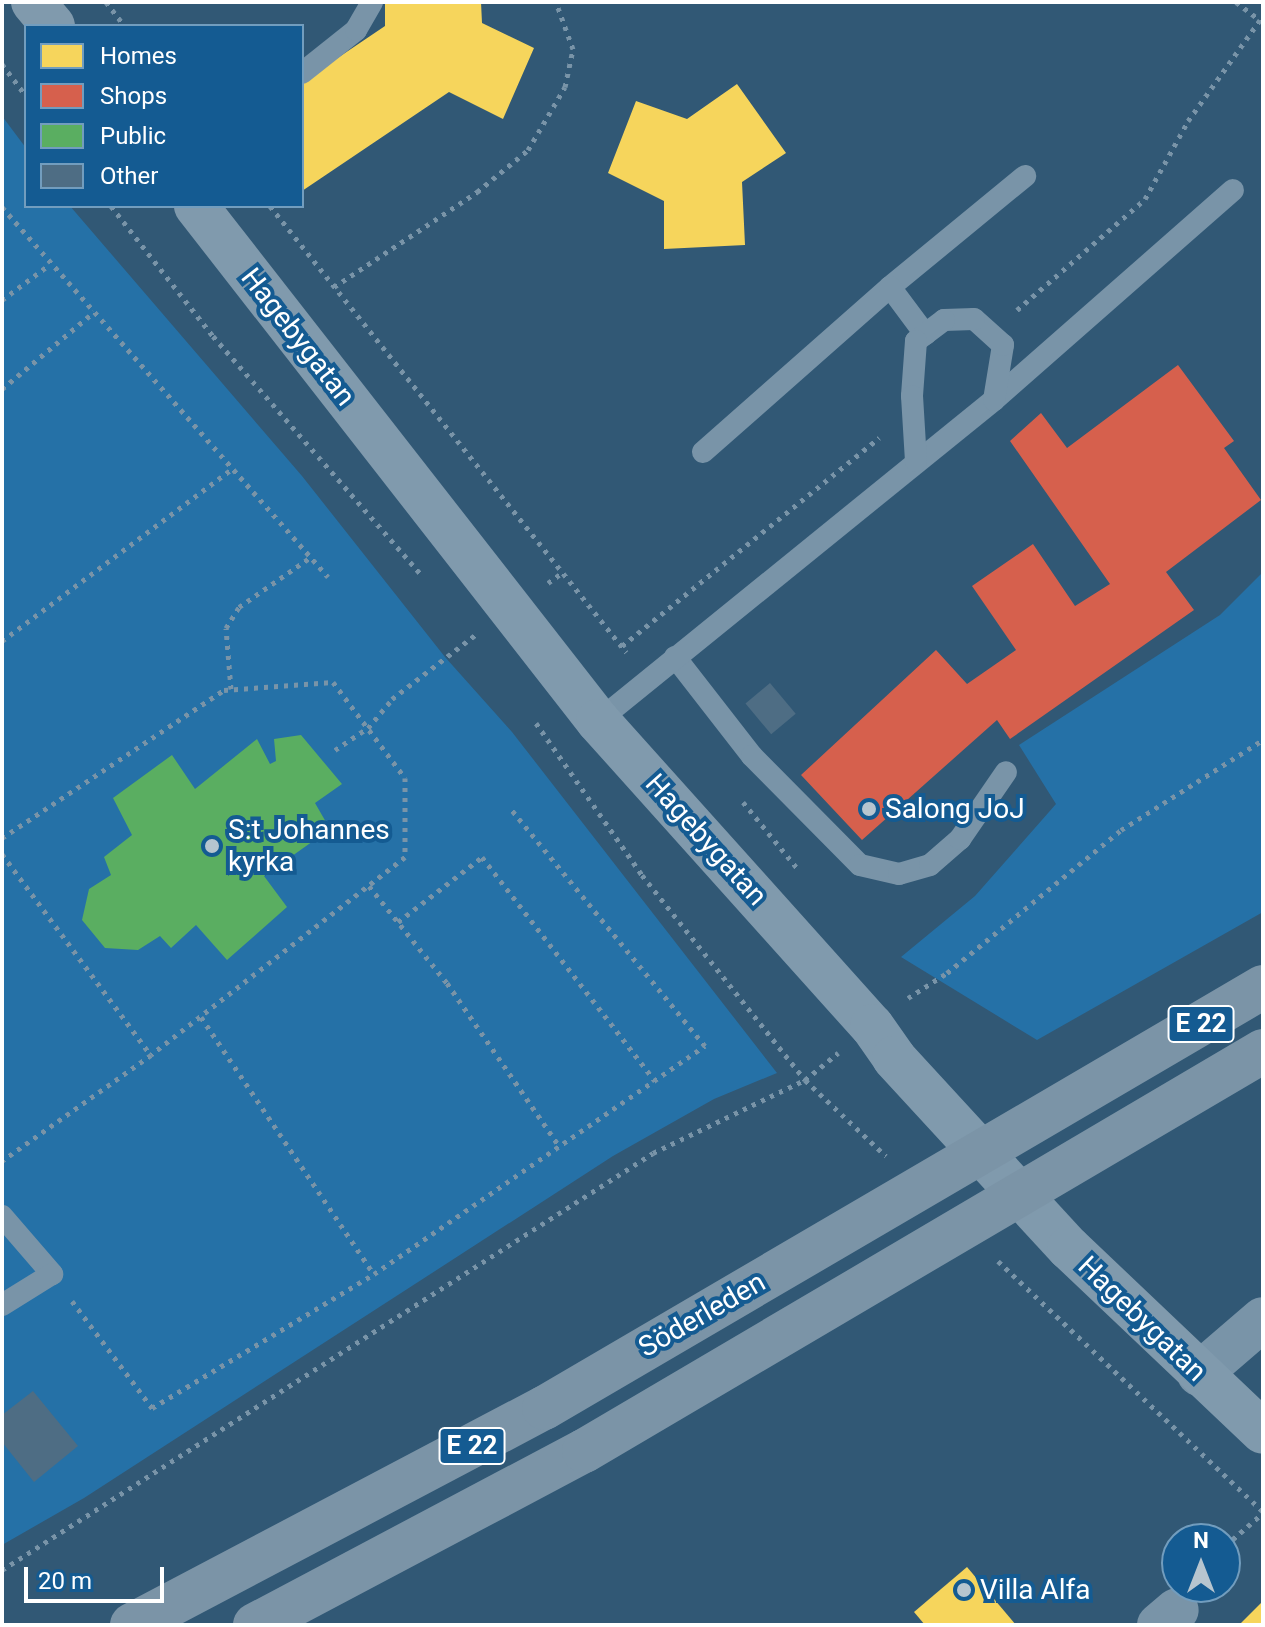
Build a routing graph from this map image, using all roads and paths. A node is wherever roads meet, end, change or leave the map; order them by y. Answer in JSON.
{"nodes":[{"id":1,"x":33,"y":2,"type":"edge"},
{"id":2,"x":106,"y":2,"type":"edge"},
{"id":3,"x":372,"y":2,"type":"edge"},
{"id":4,"x":556,"y":2,"type":"edge"},
{"id":5,"x":1236,"y":2,"type":"edge"},
{"id":6,"x":1262,"y":21,"type":"edge"},
{"id":7,"x":51,"y":24,"type":"edge"},
{"id":8,"x":123,"y":24,"type":"edge"},
{"id":9,"x":2,"y":64,"type":"edge"},
{"id":10,"x":304,"y":71,"type":"edge"},
{"id":11,"x":24,"y":93,"type":"edge"},
{"id":12,"x":1025,"y":176,"type":"dead end"},
{"id":13,"x":1233,"y":190,"type":"dead end"},
{"id":14,"x":2,"y":207,"type":"edge"},
{"id":15,"x":113,"y":208,"type":"edge"},
{"id":16,"x":198,"y":208,"type":"edge"},
{"id":17,"x":272,"y":208,"type":"edge"},
{"id":18,"x":49,"y":265,"type":"junction"},
{"id":19,"x":334,"y":287,"type":"junction"},
{"id":20,"x":890,"y":287,"type":"junction"},
{"id":21,"x":2,"y":300,"type":"edge"},
{"id":22,"x":94,"y":312,"type":"junction"},
{"id":23,"x":974,"y":319,"type":"junction"},
{"id":24,"x":925,"y":334,"type":"junction"},
{"id":25,"x":2,"y":389,"type":"edge"},
{"id":26,"x":994,"y":400,"type":"junction"},
{"id":27,"x":912,"y":407,"type":"junction"},
{"id":28,"x":703,"y":452,"type":"dead end"},
{"id":29,"x":916,"y":461,"type":"junction"},
{"id":30,"x":232,"y":469,"type":"junction"},
{"id":31,"x":311,"y":557,"type":"junction"},
{"id":32,"x":328,"y":577,"type":"dead end"},
{"id":33,"x":432,"y":588,"type":"dead end"},
{"id":34,"x":464,"y":628,"type":"dead end"},
{"id":35,"x":472,"y":638,"type":"junction"},
{"id":36,"x":2,"y":641,"type":"edge"},
{"id":37,"x":622,"y":646,"type":"junction"},
{"id":38,"x":481,"y":650,"type":"dead end"},
{"id":39,"x":675,"y":657,"type":"junction"},
{"id":40,"x":646,"y":682,"type":"junction"},
{"id":41,"x":231,"y":689,"type":"junction"},
{"id":42,"x":527,"y":711,"type":"dead end"},
{"id":43,"x":598,"y":721,"type":"junction"},
{"id":44,"x":368,"y":728,"type":"junction"},
{"id":45,"x":1263,"y":740,"type":"edge"},
{"id":46,"x":335,"y":750,"type":"dead end"},
{"id":47,"x":1006,"y":772,"type":"dead end"},
{"id":48,"x":735,"y":792,"type":"dead end"},
{"id":49,"x":512,"y":810,"type":"dead end"},
{"id":50,"x":2,"y":838,"type":"edge"},
{"id":51,"x":2,"y":854,"type":"edge"},
{"id":52,"x":805,"y":878,"type":"dead end"},
{"id":53,"x":368,"y":885,"type":"junction"},
{"id":54,"x":398,"y":922,"type":"junction"},
{"id":55,"x":1263,"y":987,"type":"edge"},
{"id":56,"x":894,"y":988,"type":"dead end"},
{"id":57,"x":201,"y":1017,"type":"junction"},
{"id":58,"x":895,"y":1024,"type":"junction"},
{"id":59,"x":1263,"y":1051,"type":"edge"},
{"id":60,"x":151,"y":1055,"type":"junction"},
{"id":61,"x":805,"y":1080,"type":"junction"},
{"id":62,"x":655,"y":1081,"type":"junction"},
{"id":63,"x":559,"y":1146,"type":"junction"},
{"id":64,"x":2,"y":1161,"type":"edge"},
{"id":65,"x":2,"y":1216,"type":"edge"},
{"id":66,"x":52,"y":1274,"type":"junction"},
{"id":67,"x":374,"y":1274,"type":"junction"},
{"id":68,"x":1025,"y":1287,"type":"dead end"},
{"id":69,"x":2,"y":1305,"type":"edge"},
{"id":70,"x":1263,"y":1319,"type":"edge"},
{"id":71,"x":1199,"y":1374,"type":"junction"},
{"id":72,"x":1263,"y":1432,"type":"edge"},
{"id":73,"x":1263,"y":1513,"type":"edge"},
{"id":74,"x":1241,"y":1532,"type":"edge"},
{"id":75,"x":2,"y":1570,"type":"edge"},
{"id":76,"x":132,"y":1625,"type":"edge"},
{"id":77,"x":255,"y":1625,"type":"edge"}],
"edges":[{"from":1,"to":7,"type":"street"},
{"from":2,"to":8,"type":"path"},
{"from":3,"to":10,"type":"lane"},
{"from":4,"to":19,"type":"path"},
{"from":5,"to":6,"type":"path"},
{"from":6,"to":23,"type":"path"},
{"from":9,"to":11,"type":"path"},
{"from":12,"to":20,"type":"lane"},
{"from":13,"to":26,"type":"lane"},
{"from":14,"to":18,"type":"path"},
{"from":15,"to":33,"type":"path"},
{"from":16,"to":43,"type":"street","name":"Hagebygatan"},
{"from":17,"to":19,"type":"path"},
{"from":18,"to":21,"type":"path"},
{"from":18,"to":22,"type":"path"},
{"from":19,"to":37,"type":"path"},
{"from":20,"to":24,"type":"lane"},
{"from":20,"to":28,"type":"lane"},
{"from":22,"to":25,"type":"path"},
{"from":22,"to":30,"type":"path"},
{"from":23,"to":24,"type":"lane"},
{"from":23,"to":26,"type":"lane"},
{"from":24,"to":27,"type":"lane"},
{"from":26,"to":29,"type":"lane"},
{"from":27,"to":29,"type":"lane"},
{"from":27,"to":37,"type":"path"},
{"from":29,"to":39,"type":"lane"},
{"from":30,"to":31,"type":"path"},
{"from":30,"to":36,"type":"path"},
{"from":31,"to":32,"type":"path"},
{"from":31,"to":41,"type":"path"},
{"from":34,"to":35,"type":"path"},
{"from":35,"to":38,"type":"path"},
{"from":35,"to":44,"type":"path"},
{"from":37,"to":40,"type":"path"},
{"from":39,"to":40,"type":"lane"},
{"from":39,"to":47,"type":"lane"},
{"from":40,"to":43,"type":"lane"},
{"from":41,"to":44,"type":"path"},
{"from":41,"to":50,"type":"path"},
{"from":42,"to":61,"type":"path"},
{"from":43,"to":58,"type":"street","name":"Hagebygatan"},
{"from":44,"to":46,"type":"path"},
{"from":44,"to":53,"type":"path"},
{"from":45,"to":58,"type":"path"},
{"from":48,"to":52,"type":"path"},
{"from":49,"to":62,"type":"path"},
{"from":51,"to":60,"type":"path"},
{"from":53,"to":54,"type":"path"},
{"from":53,"to":57,"type":"path"},
{"from":54,"to":62,"type":"path"},
{"from":54,"to":63,"type":"path"},
{"from":55,"to":76,"type":"highway","name":"Söderleden","number":"E 22"},
{"from":56,"to":58,"type":"path"},
{"from":57,"to":60,"type":"path"},
{"from":57,"to":67,"type":"path"},
{"from":58,"to":61,"type":"path"},
{"from":58,"to":71,"type":"street","name":"Hagebygatan"},
{"from":59,"to":77,"type":"highway","name":"Söderleden","number":"E 22"},
{"from":60,"to":64,"type":"path"},
{"from":61,"to":75,"type":"path"},
{"from":62,"to":63,"type":"path"},
{"from":63,"to":67,"type":"path"},
{"from":65,"to":66,"type":"lane"},
{"from":66,"to":67,"type":"path"},
{"from":66,"to":69,"type":"lane"},
{"from":68,"to":73,"type":"path"},
{"from":70,"to":71,"type":"street"},
{"from":71,"to":72,"type":"street","name":"Hagebygatan"},
{"from":73,"to":74,"type":"path"}]}
